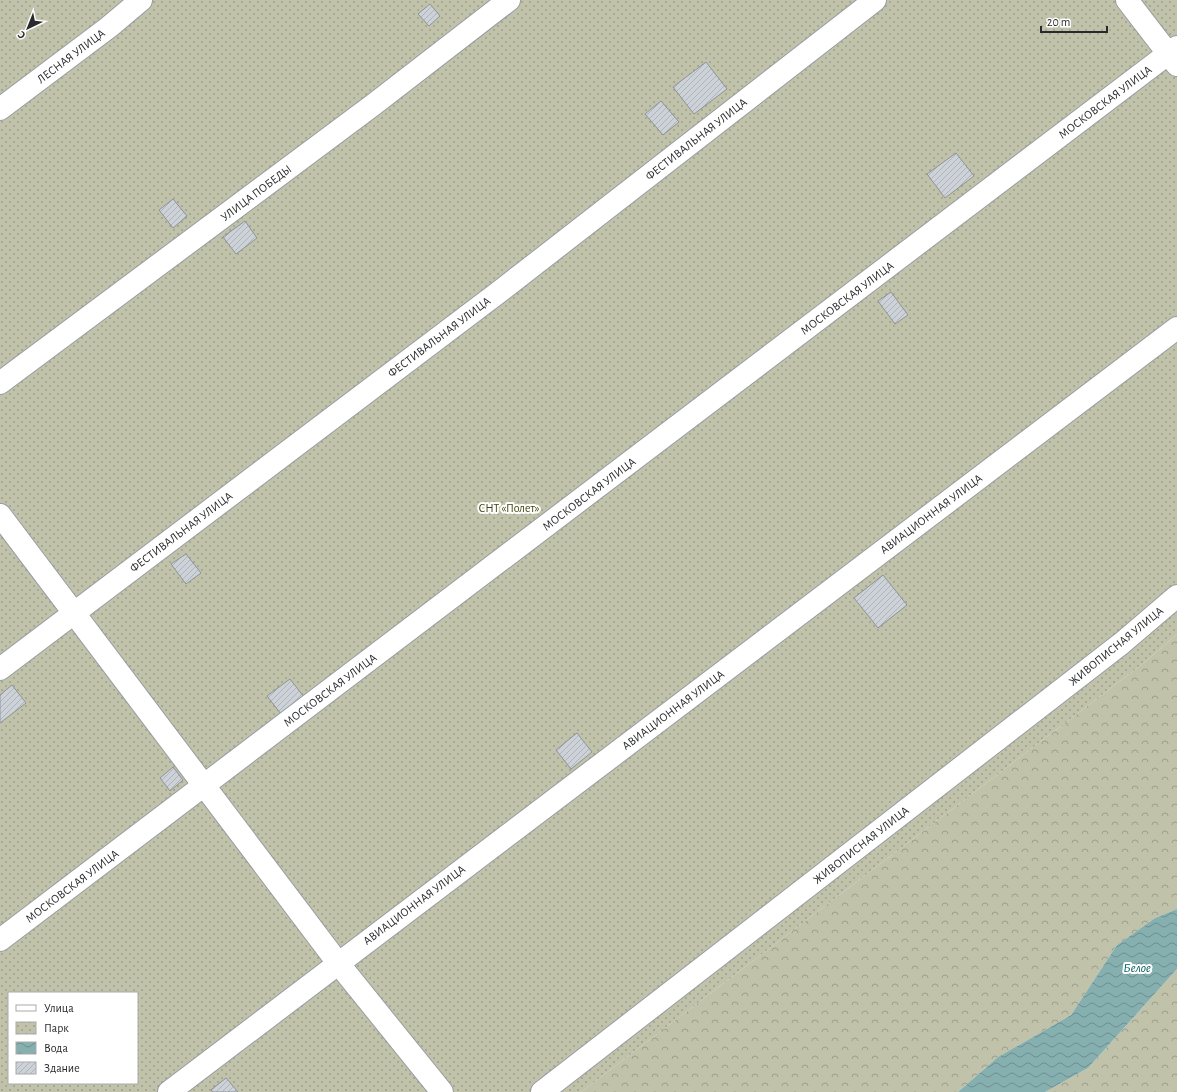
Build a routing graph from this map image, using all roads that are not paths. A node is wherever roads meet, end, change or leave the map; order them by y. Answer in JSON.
{"nodes":[{"id":1,"x":141,"y":0,"type":"edge"},
{"id":2,"x":509,"y":0,"type":"edge"},
{"id":3,"x":875,"y":0,"type":"edge"},
{"id":4,"x":1127,"y":0,"type":"edge"},
{"id":5,"x":1174,"y":56,"type":"edge"},
{"id":6,"x":0,"y":109,"type":"edge"},
{"id":7,"x":1177,"y":328,"type":"edge"},
{"id":8,"x":0,"y":383,"type":"edge"},
{"id":9,"x":0,"y":515,"type":"edge"},
{"id":10,"x":1177,"y":596,"type":"edge"},
{"id":11,"x":74,"y":614,"type":"junction"},
{"id":12,"x":0,"y":669,"type":"edge"},
{"id":13,"x":204,"y":786,"type":"junction"},
{"id":14,"x":0,"y":940,"type":"edge"},
{"id":15,"x":338,"y":963,"type":"junction"},
{"id":16,"x":169,"y":1092,"type":"edge"},
{"id":17,"x":442,"y":1092,"type":"edge"},
{"id":18,"x":542,"y":1092,"type":"edge"}],
"edges":[{"from":1,"to":6,"type":"street","name":"ЛЕСНАЯ УЛИЦА"},
{"from":2,"to":8,"type":"street","name":"УЛИЦА ПОБЕДЫ"},
{"from":3,"to":11,"type":"street","name":"ФЕСТИВАЛЬНАЯ УЛИЦА"},
{"from":4,"to":5,"type":"street"},
{"from":5,"to":13,"type":"street","name":"МОСКОВСКАЯ УЛИЦА"},
{"from":7,"to":15,"type":"street","name":"АВИАЦИОННАЯ УЛИЦА"},
{"from":9,"to":11,"type":"street"},
{"from":10,"to":18,"type":"street","name":"ЖИВОПИСНАЯ УЛИЦА"},
{"from":11,"to":12,"type":"street","name":"ФЕСТИВАЛЬНАЯ УЛИЦА"},
{"from":11,"to":13,"type":"street"},
{"from":13,"to":14,"type":"street","name":"МОСКОВСКАЯ УЛИЦА"},
{"from":13,"to":15,"type":"street"},
{"from":15,"to":16,"type":"street","name":"АВИАЦИОННАЯ УЛИЦА"},
{"from":15,"to":17,"type":"street"}]}
